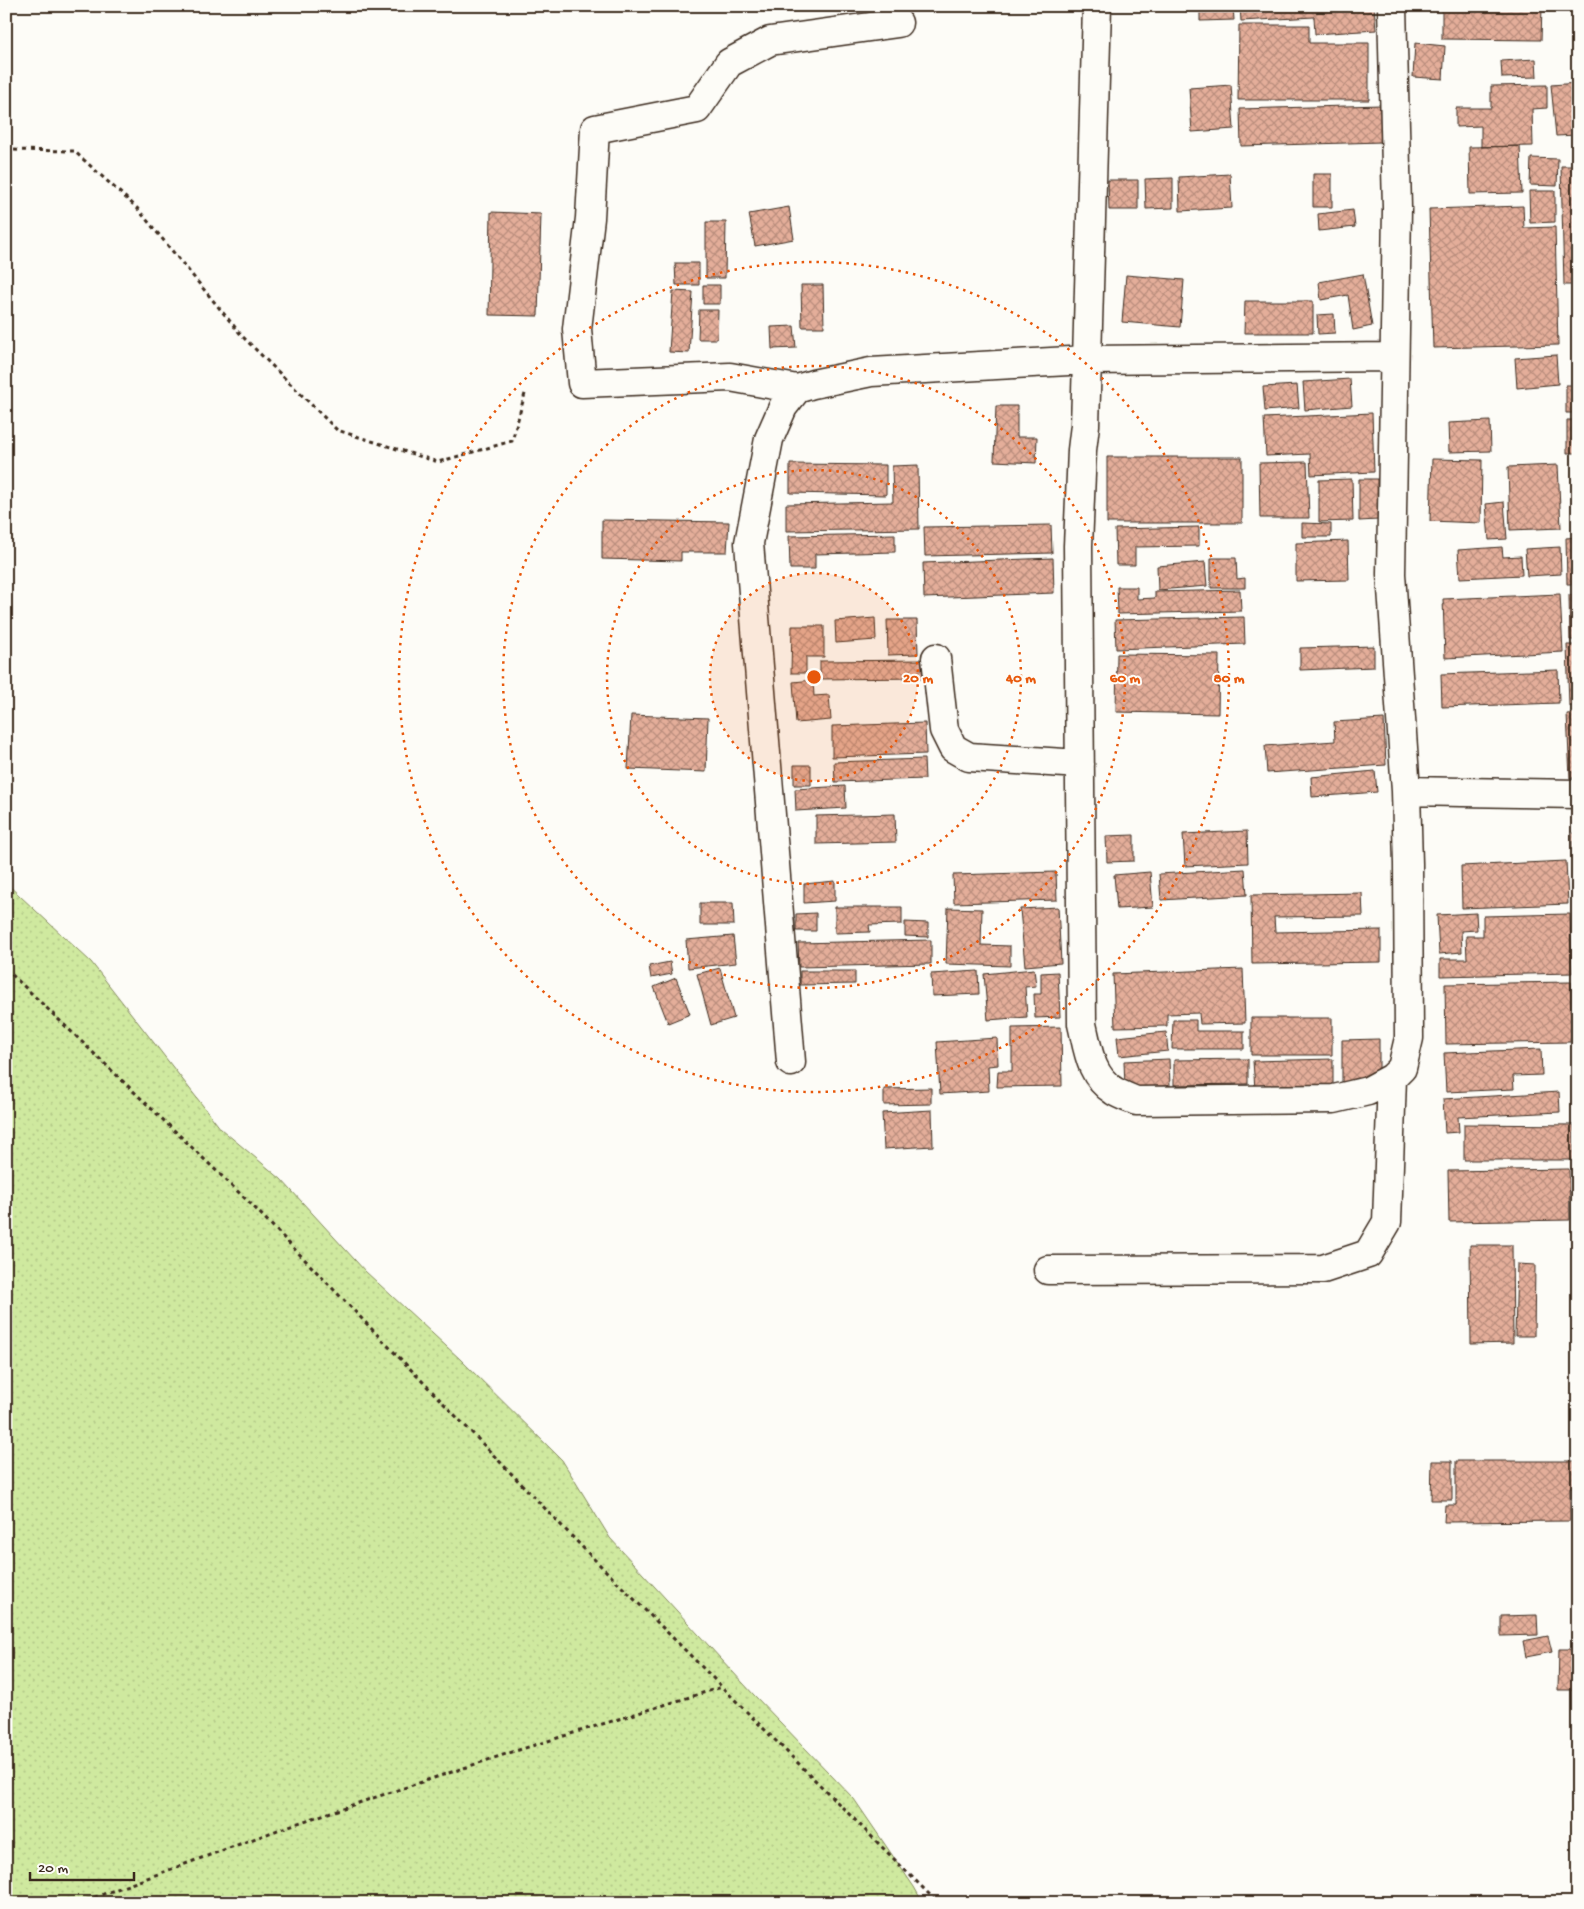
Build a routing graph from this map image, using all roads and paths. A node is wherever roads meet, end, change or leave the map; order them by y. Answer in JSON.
{"nodes":[{"id":1,"x":1097,"y":6,"type":"edge"},
{"id":2,"x":1392,"y":6,"type":"edge"},
{"id":3,"x":898,"y":23,"type":"dead end"},
{"id":4,"x":6,"y":150,"type":"edge"},
{"id":5,"x":1394,"y":357,"type":"junction"},
{"id":6,"x":1087,"y":360,"type":"junction"},
{"id":7,"x":797,"y":389,"type":"junction"},
{"id":8,"x":526,"y":390,"type":"dead end"},
{"id":9,"x":936,"y":658,"type":"dead end"},
{"id":10,"x":1080,"y":764,"type":"junction"},
{"id":11,"x":1406,"y":791,"type":"junction"},
{"id":12,"x":1578,"y":794,"type":"edge"},
{"id":13,"x":6,"y":969,"type":"edge"},
{"id":14,"x":791,"y":1062,"type":"dead end"},
{"id":15,"x":1392,"y":1078,"type":"junction"},
{"id":16,"x":1048,"y":1270,"type":"dead end"},
{"id":17,"x":722,"y":1687,"type":"junction"},
{"id":18,"x":80,"y":1903,"type":"edge"},
{"id":19,"x":938,"y":1903,"type":"edge"}],
"edges":[{"from":1,"to":6,"type":"street"},
{"from":2,"to":5,"type":"street"},
{"from":3,"to":7,"type":"street"},
{"from":4,"to":8,"type":"path"},
{"from":5,"to":6,"type":"street"},
{"from":5,"to":11,"type":"street"},
{"from":6,"to":7,"type":"street"},
{"from":6,"to":10,"type":"street"},
{"from":7,"to":14,"type":"street"},
{"from":9,"to":10,"type":"street"},
{"from":10,"to":15,"type":"street"},
{"from":11,"to":12,"type":"street"},
{"from":11,"to":15,"type":"street"},
{"from":13,"to":17,"type":"path"},
{"from":15,"to":16,"type":"street"},
{"from":17,"to":18,"type":"path"},
{"from":17,"to":19,"type":"path"}]}
